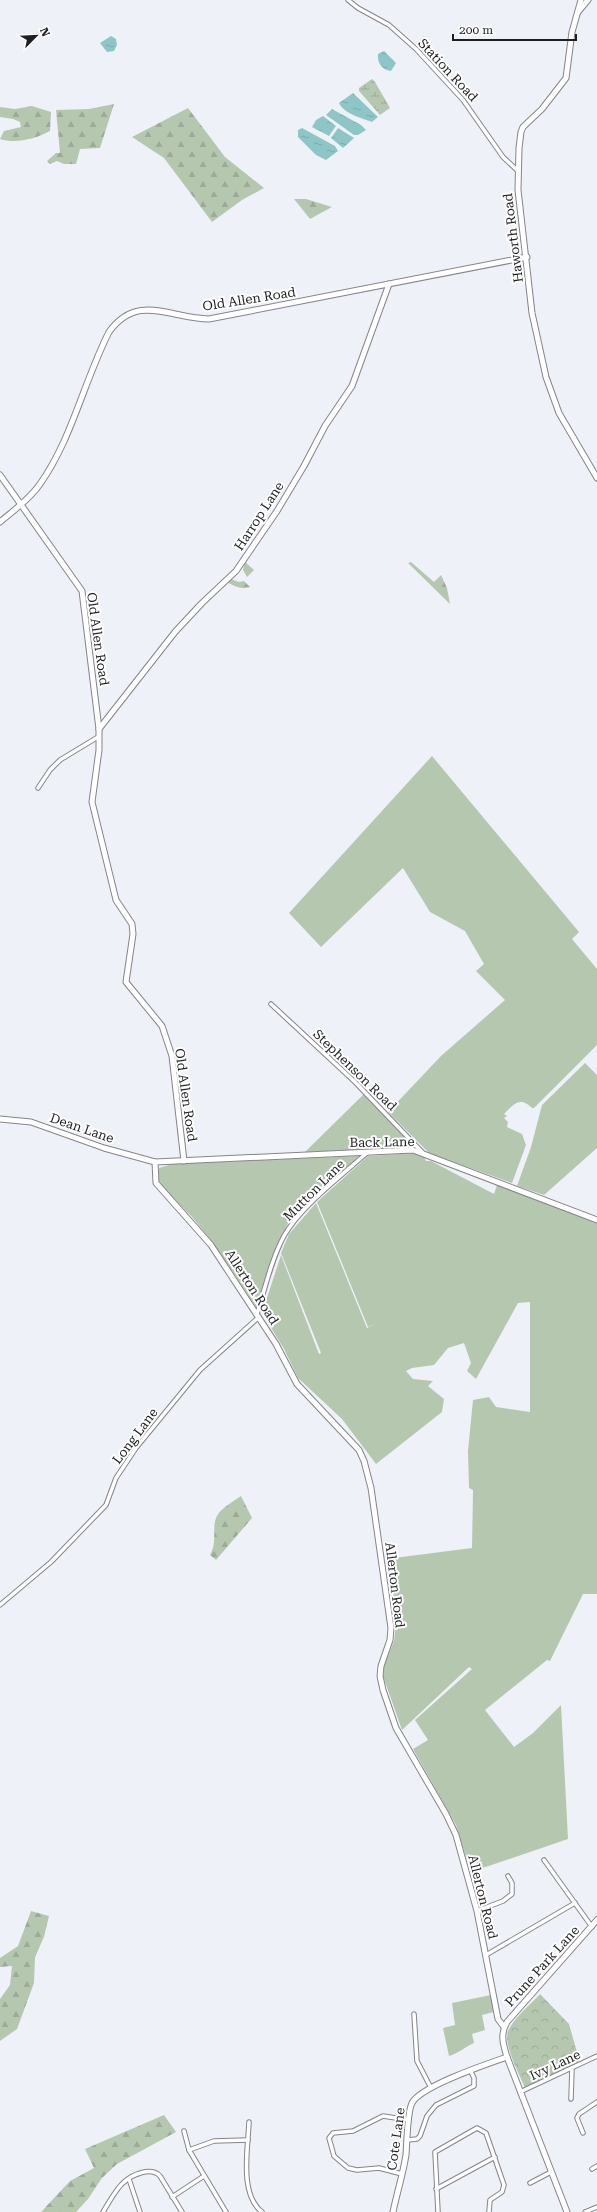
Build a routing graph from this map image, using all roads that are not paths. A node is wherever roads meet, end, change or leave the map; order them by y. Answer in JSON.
{"nodes":[{"id":1,"x":348,"y":0,"type":"edge"},
{"id":2,"x":581,"y":0,"type":"edge"},
{"id":3,"x":588,"y":0,"type":"edge"},
{"id":4,"x":576,"y":15,"type":"junction"},
{"id":5,"x":518,"y":171,"type":"junction"},
{"id":6,"x":527,"y":257,"type":"junction"},
{"id":7,"x":389,"y":284,"type":"junction"},
{"id":8,"x":0,"y":475,"type":"edge"},
{"id":9,"x":597,"y":478,"type":"edge"},
{"id":10,"x":20,"y":505,"type":"junction"},
{"id":11,"x":0,"y":522,"type":"edge"},
{"id":12,"x":99,"y":730,"type":"junction"},
{"id":13,"x":98,"y":736,"type":"junction"},
{"id":14,"x":38,"y":788,"type":"dead end"},
{"id":15,"x":271,"y":1004,"type":"dead end"},
{"id":16,"x":0,"y":1118,"type":"edge"},
{"id":17,"x":368,"y":1152,"type":"junction"},
{"id":18,"x":423,"y":1154,"type":"junction"},
{"id":19,"x":184,"y":1161,"type":"junction"},
{"id":20,"x":156,"y":1162,"type":"junction"},
{"id":21,"x":597,"y":1220,"type":"edge"},
{"id":22,"x":258,"y":1316,"type":"junction"},
{"id":23,"x":0,"y":1605,"type":"edge"},
{"id":24,"x":544,"y":1860,"type":"dead end"},
{"id":25,"x":508,"y":1876,"type":"dead end"},
{"id":26,"x":575,"y":1903,"type":"junction"},
{"id":27,"x":477,"y":1911,"type":"junction"},
{"id":28,"x":597,"y":1920,"type":"edge"},
{"id":29,"x":592,"y":1927,"type":"junction"},
{"id":30,"x":486,"y":1955,"type":"junction"},
{"id":31,"x":414,"y":2014,"type":"dead end"},
{"id":32,"x":504,"y":2027,"type":"junction"},
{"id":33,"x":597,"y":2056,"type":"edge"},
{"id":34,"x":507,"y":2057,"type":"junction"},
{"id":35,"x":572,"y":2068,"type":"junction"},
{"id":36,"x":470,"y":2070,"type":"junction"},
{"id":37,"x":431,"y":2088,"type":"junction"},
{"id":38,"x":520,"y":2092,"type":"junction"},
{"id":39,"x":571,"y":2099,"type":"dead end"},
{"id":40,"x":597,"y":2102,"type":"edge"},
{"id":41,"x":409,"y":2120,"type":"junction"},
{"id":42,"x":249,"y":2122,"type":"dead end"},
{"id":43,"x":184,"y":2131,"type":"dead end"},
{"id":44,"x":583,"y":2133,"type":"dead end"},
{"id":45,"x":248,"y":2140,"type":"junction"},
{"id":46,"x":407,"y":2140,"type":"junction"},
{"id":47,"x":189,"y":2150,"type":"junction"},
{"id":48,"x":495,"y":2157,"type":"junction"},
{"id":49,"x":597,"y":2166,"type":"edge"},
{"id":50,"x":592,"y":2169,"type":"dead end"},
{"id":51,"x":551,"y":2172,"type":"junction"},
{"id":52,"x":402,"y":2174,"type":"junction"},
{"id":53,"x":204,"y":2176,"type":"junction"},
{"id":54,"x":129,"y":2179,"type":"junction"},
{"id":55,"x":530,"y":2183,"type":"dead end"},
{"id":56,"x":436,"y":2189,"type":"junction"},
{"id":57,"x":172,"y":2197,"type":"junction"},
{"id":58,"x":597,"y":2208,"type":"edge"},
{"id":59,"x":102,"y":2212,"type":"edge"},
{"id":60,"x":140,"y":2212,"type":"edge"},
{"id":61,"x":182,"y":2212,"type":"edge"},
{"id":62,"x":226,"y":2212,"type":"edge"},
{"id":63,"x":262,"y":2212,"type":"edge"},
{"id":64,"x":393,"y":2212,"type":"edge"},
{"id":65,"x":438,"y":2212,"type":"edge"},
{"id":66,"x":489,"y":2212,"type":"edge"},
{"id":67,"x":567,"y":2212,"type":"edge"},
{"id":68,"x":585,"y":2212,"type":"edge"}],
"edges":[{"from":1,"to":5,"type":"street","name":"Station Road"},
{"from":2,"to":4,"type":"street","name":"Haworth Road"},
{"from":3,"to":4,"type":"street"},
{"from":4,"to":5,"type":"street","name":"Haworth Road"},
{"from":5,"to":6,"type":"street","name":"Haworth Road"},
{"from":6,"to":7,"type":"street","name":"Old Allen Road"},
{"from":6,"to":9,"type":"street","name":"Haworth Road"},
{"from":7,"to":10,"type":"street","name":"Old Allen Road"},
{"from":7,"to":12,"type":"street","name":"Harrop Lane"},
{"from":8,"to":10,"type":"street"},
{"from":10,"to":11,"type":"street"},
{"from":10,"to":12,"type":"street","name":"Old Allen Road"},
{"from":12,"to":13,"type":"street","name":"Old Allen Road"},
{"from":13,"to":14,"type":"street"},
{"from":13,"to":19,"type":"street","name":"Old Allen Road"},
{"from":15,"to":18,"type":"street","name":"Stephenson Road"},
{"from":16,"to":20,"type":"street","name":"Dean Lane"},
{"from":17,"to":18,"type":"street","name":"Back Lane"},
{"from":17,"to":19,"type":"street","name":"Back Lane"},
{"from":17,"to":22,"type":"street","name":"Mutton Lane"},
{"from":18,"to":21,"type":"street","name":"Back Lane"},
{"from":19,"to":20,"type":"street","name":"Back Lane"},
{"from":20,"to":22,"type":"street","name":"Allerton Road"},
{"from":22,"to":23,"type":"street","name":"Long Lane"},
{"from":22,"to":27,"type":"street","name":"Allerton Road"},
{"from":24,"to":26,"type":"street"},
{"from":25,"to":27,"type":"street"},
{"from":26,"to":29,"type":"street"},
{"from":26,"to":30,"type":"street"},
{"from":27,"to":30,"type":"street","name":"Allerton Road"},
{"from":28,"to":29,"type":"street","name":"Prune Park Lane"},
{"from":29,"to":32,"type":"street","name":"Prune Park Lane"},
{"from":30,"to":32,"type":"street","name":"Allerton Road"},
{"from":31,"to":37,"type":"street"},
{"from":32,"to":34,"type":"street","name":"Allerton Road"},
{"from":33,"to":35,"type":"street","name":"Ivy Lane"},
{"from":34,"to":36,"type":"street","name":"Cote Lane"},
{"from":34,"to":38,"type":"street","name":"Allerton Road"},
{"from":35,"to":38,"type":"street","name":"Ivy Lane"},
{"from":35,"to":39,"type":"street"},
{"from":36,"to":37,"type":"street","name":"Cote Lane"},
{"from":36,"to":46,"type":"street"},
{"from":37,"to":41,"type":"street","name":"Cote Lane"},
{"from":38,"to":51,"type":"street","name":"Allerton Road"},
{"from":40,"to":44,"type":"street"},
{"from":41,"to":46,"type":"street","name":"Cote Lane"},
{"from":41,"to":52,"type":"street"},
{"from":42,"to":45,"type":"street"},
{"from":43,"to":47,"type":"street"},
{"from":45,"to":47,"type":"street"},
{"from":45,"to":63,"type":"street"},
{"from":46,"to":52,"type":"street","name":"Cote Lane"},
{"from":47,"to":53,"type":"street"},
{"from":48,"to":56,"type":"street"},
{"from":48,"to":56,"type":"street"},
{"from":48,"to":66,"type":"street"},
{"from":49,"to":50,"type":"street"},
{"from":51,"to":55,"type":"street"},
{"from":51,"to":67,"type":"street","name":"Allerton Road"},
{"from":52,"to":64,"type":"street","name":"Cote Lane"},
{"from":53,"to":57,"type":"street"},
{"from":53,"to":62,"type":"street"},
{"from":54,"to":57,"type":"street"},
{"from":54,"to":59,"type":"street"},
{"from":54,"to":60,"type":"street"},
{"from":56,"to":65,"type":"street"},
{"from":57,"to":61,"type":"street"},
{"from":58,"to":68,"type":"street"}]}
